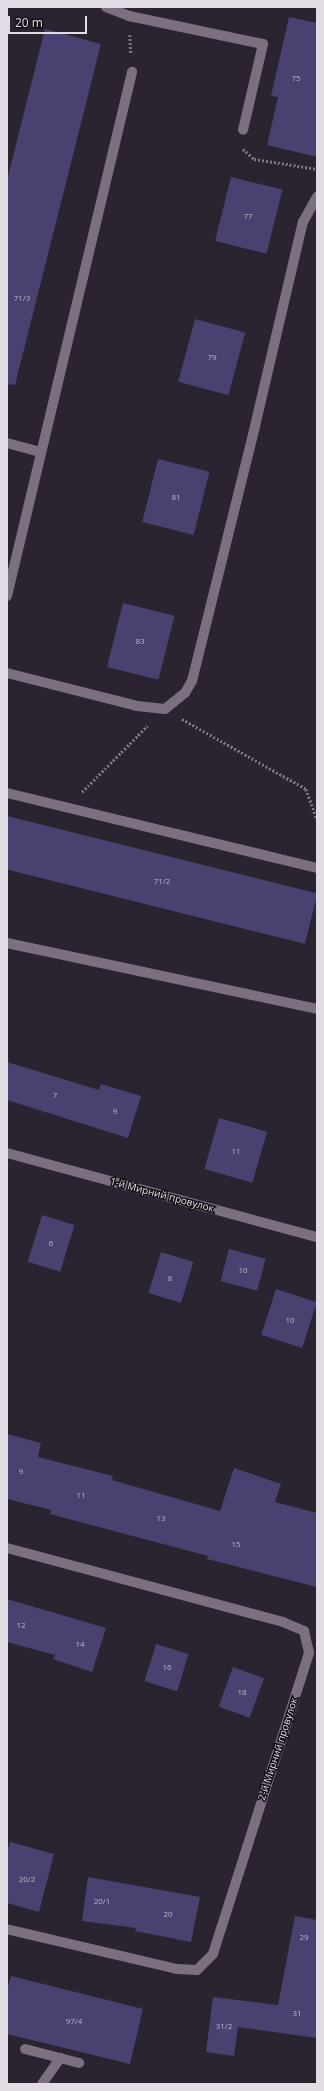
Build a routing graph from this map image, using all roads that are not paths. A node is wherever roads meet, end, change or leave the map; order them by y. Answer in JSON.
{"nodes":[{"id":1,"x":106,"y":7,"type":"edge"},
{"id":2,"x":130,"y":12,"type":"edge"},
{"id":3,"x":132,"y":72,"type":"road end"},
{"id":4,"x":243,"y":130,"type":"road end"},
{"id":5,"x":317,"y":197,"type":"edge"},
{"id":6,"x":7,"y":443,"type":"edge"},
{"id":7,"x":41,"y":452,"type":"junction"},
{"id":8,"x":7,"y":596,"type":"edge"},
{"id":9,"x":7,"y":673,"type":"edge"},
{"id":10,"x":7,"y":793,"type":"edge"},
{"id":11,"x":317,"y":868,"type":"edge"},
{"id":12,"x":7,"y":943,"type":"edge"},
{"id":13,"x":317,"y":1010,"type":"edge"},
{"id":14,"x":7,"y":1152,"type":"edge"},
{"id":15,"x":317,"y":1237,"type":"edge"},
{"id":16,"x":7,"y":1548,"type":"edge"},
{"id":17,"x":7,"y":1929,"type":"edge"},
{"id":18,"x":25,"y":2049,"type":"dead end"},
{"id":19,"x":60,"y":2058,"type":"junction"},
{"id":20,"x":78,"y":2063,"type":"dead end"},
{"id":21,"x":42,"y":2084,"type":"edge"}],
"edges":[{"from":1,"to":2,"type":"street"},
{"from":2,"to":4,"type":"street"},
{"from":3,"to":7,"type":"street"},
{"from":5,"to":9,"type":"street"},
{"from":6,"to":7,"type":"street"},
{"from":7,"to":8,"type":"street"},
{"from":10,"to":11,"type":"street"},
{"from":12,"to":13,"type":"street"},
{"from":14,"to":15,"type":"street","name":"1-й Мирний провулок"},
{"from":16,"to":17,"type":"street","name":"2-й Мирний провулок"},
{"from":18,"to":19,"type":"street"},
{"from":19,"to":20,"type":"street"},
{"from":19,"to":21,"type":"street"}]}
